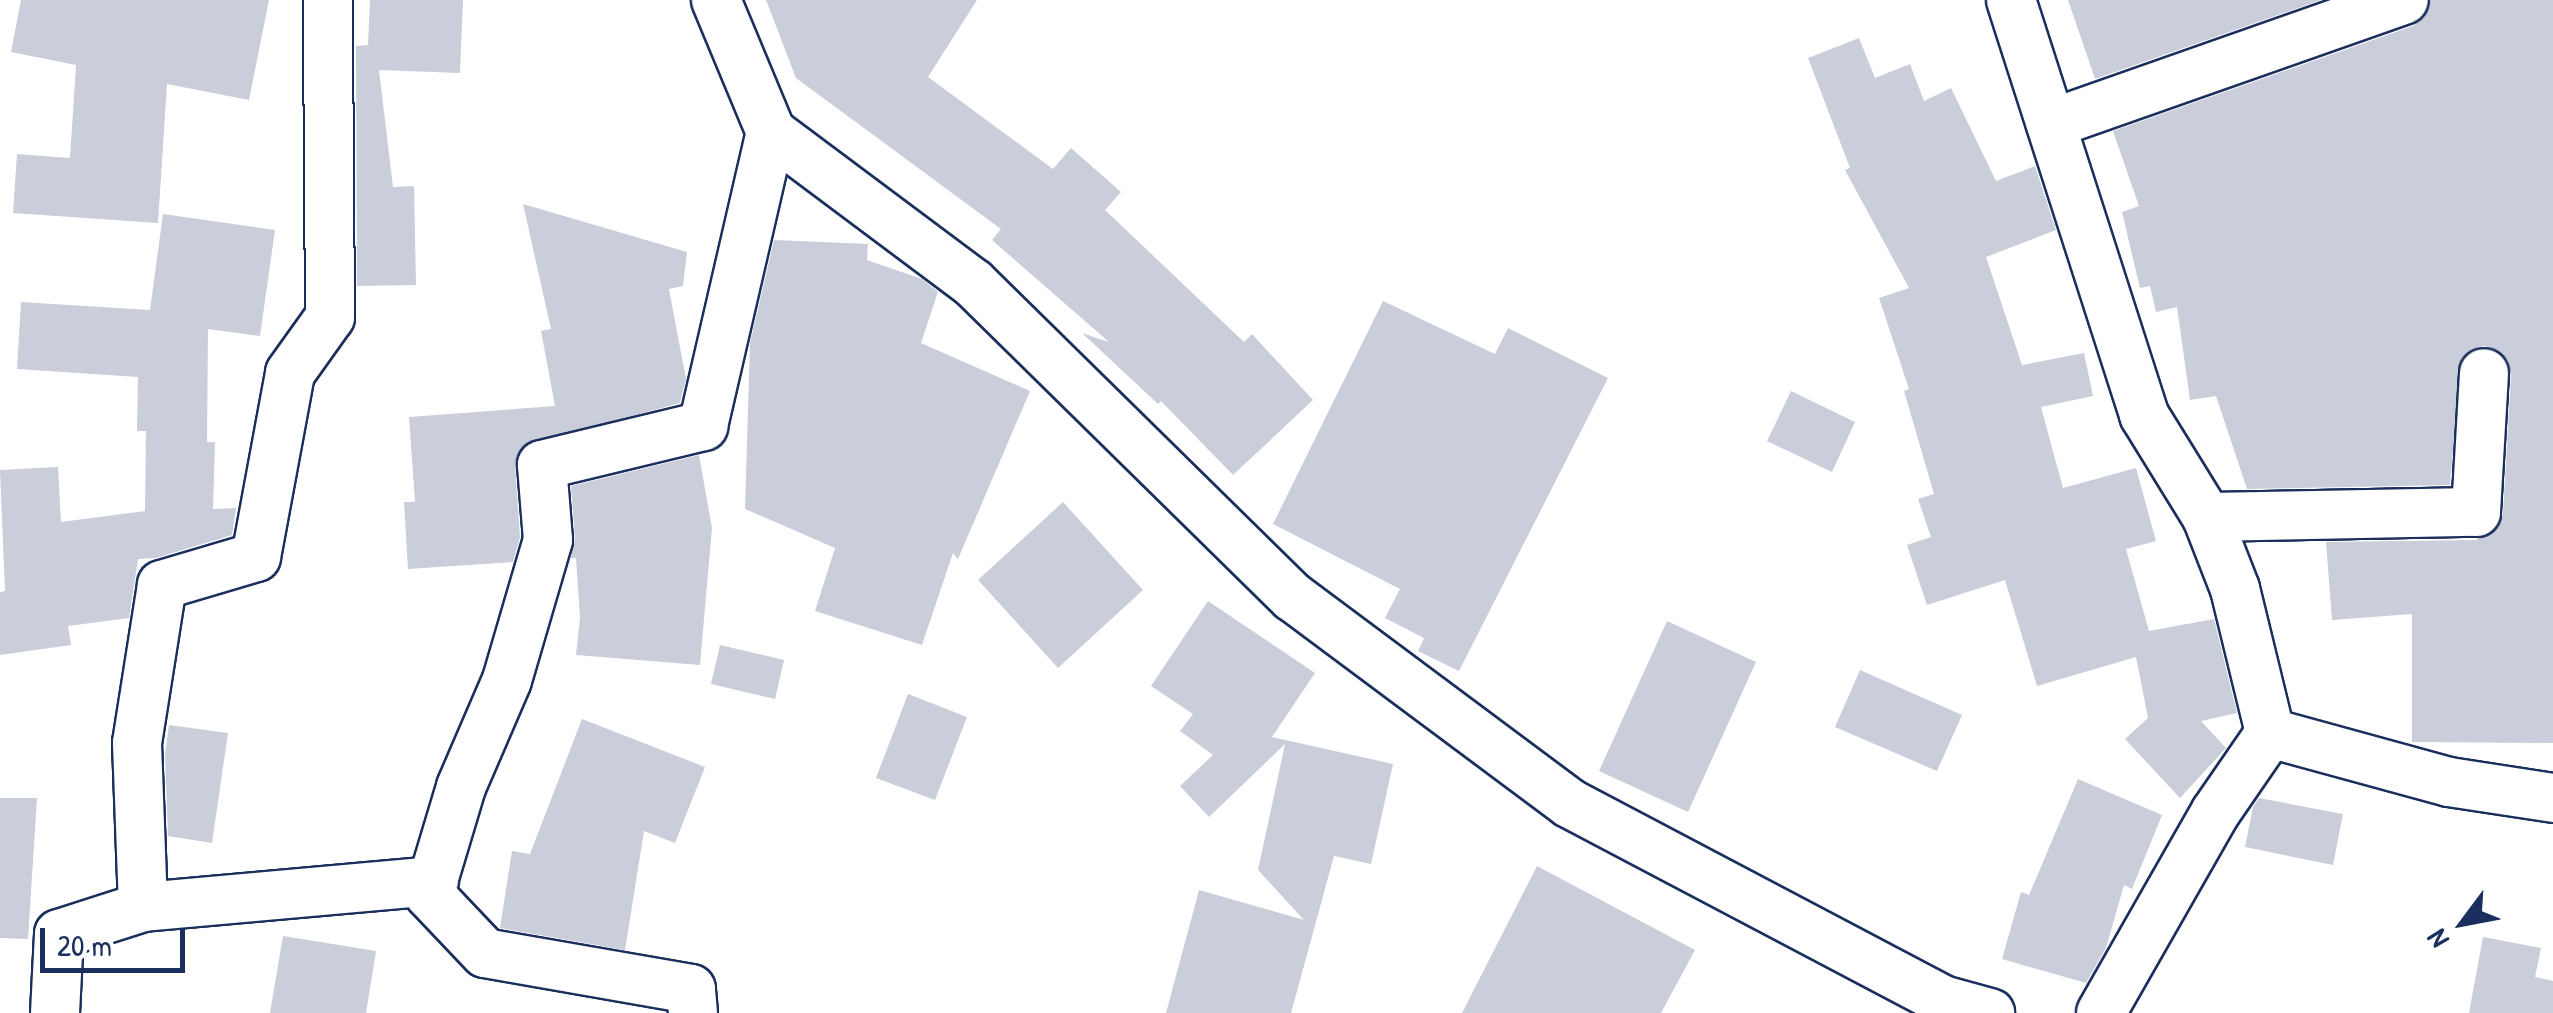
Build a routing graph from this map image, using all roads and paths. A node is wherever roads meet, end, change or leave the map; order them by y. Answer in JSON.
{"nodes":[{"id":1,"x":328,"y":0,"type":"edge"},
{"id":2,"x":716,"y":0,"type":"edge"},
{"id":3,"x":2011,"y":0,"type":"edge"},
{"id":4,"x":2404,"y":0,"type":"edge"},
{"id":5,"x":2050,"y":124,"type":"junction"},
{"id":6,"x":771,"y":132,"type":"junction"},
{"id":7,"x":2484,"y":373,"type":"dead end"},
{"id":8,"x":2207,"y":517,"type":"junction"},
{"id":9,"x":2270,"y":733,"type":"junction"},
{"id":10,"x":2553,"y":798,"type":"edge"},
{"id":11,"x":434,"y":880,"type":"junction"},
{"id":12,"x":143,"y":906,"type":"junction"},
{"id":13,"x":55,"y":1013,"type":"edge"},
{"id":14,"x":692,"y":1013,"type":"edge"},
{"id":15,"x":1990,"y":1013,"type":"edge"},
{"id":16,"x":2101,"y":1013,"type":"edge"}],
"edges":[{"from":1,"to":12,"type":"street"},
{"from":2,"to":6,"type":"street"},
{"from":3,"to":5,"type":"street"},
{"from":4,"to":5,"type":"street"},
{"from":5,"to":8,"type":"street"},
{"from":6,"to":11,"type":"street"},
{"from":6,"to":15,"type":"street"},
{"from":7,"to":8,"type":"street"},
{"from":8,"to":9,"type":"street"},
{"from":9,"to":10,"type":"street"},
{"from":9,"to":16,"type":"street"},
{"from":11,"to":12,"type":"street"},
{"from":11,"to":14,"type":"street"},
{"from":12,"to":13,"type":"street"}]}
